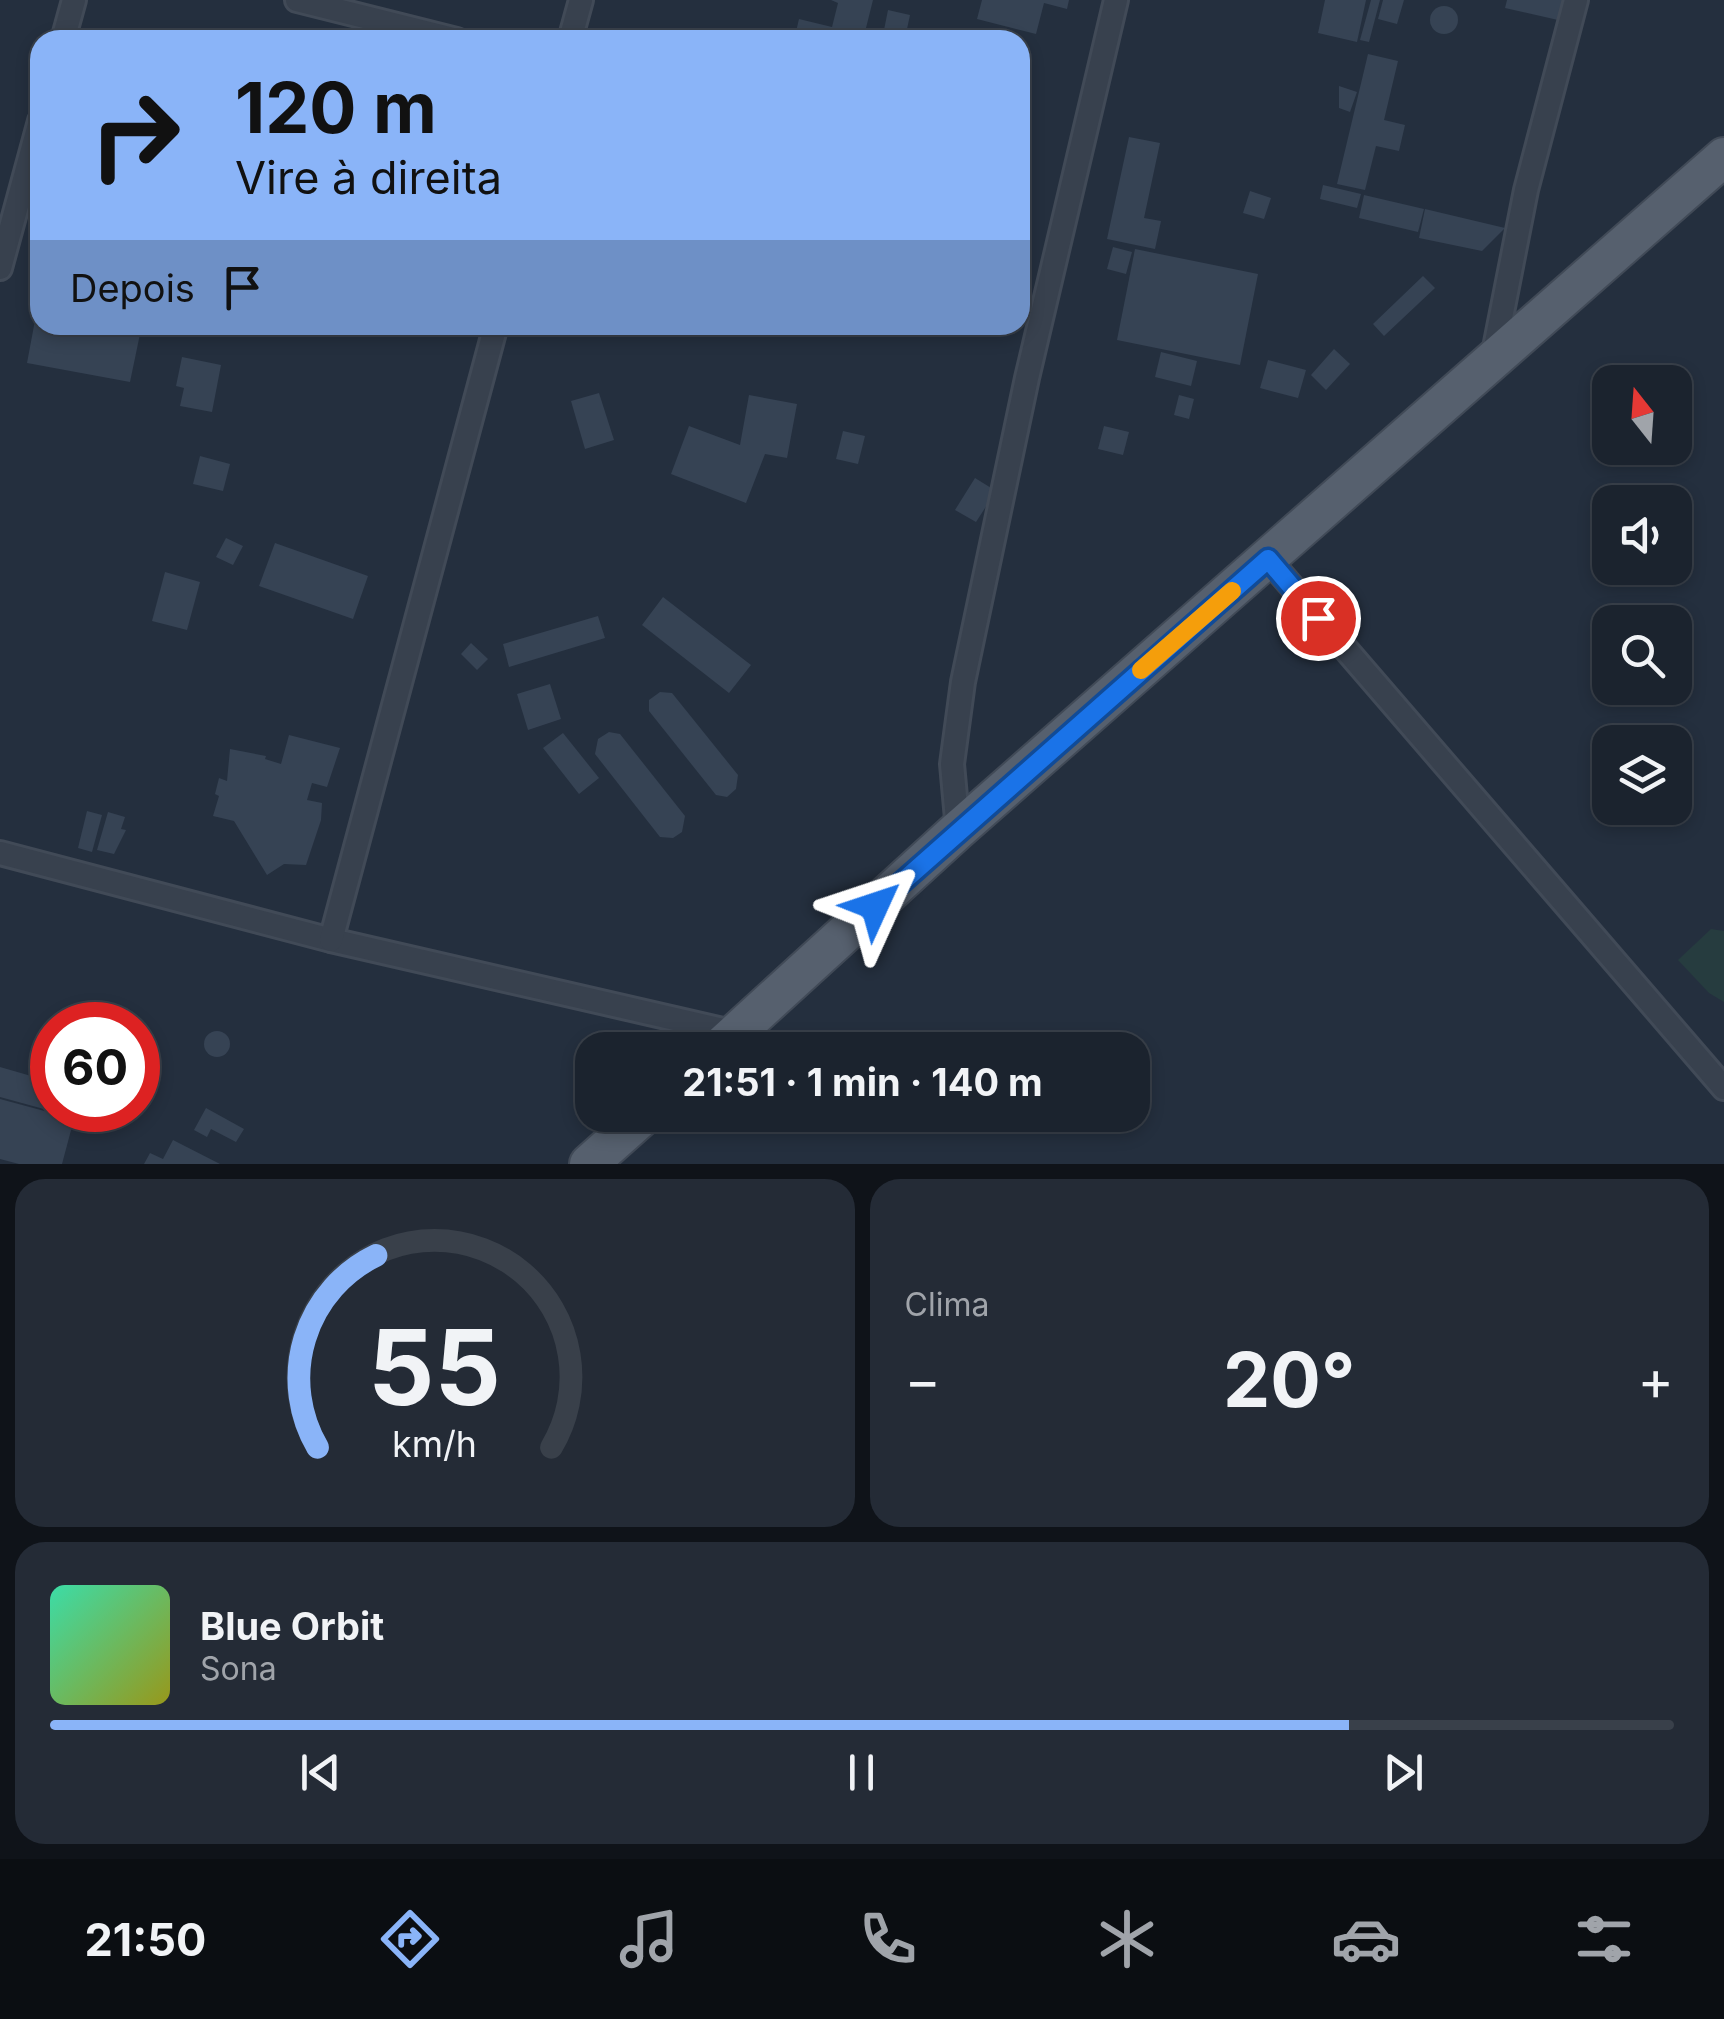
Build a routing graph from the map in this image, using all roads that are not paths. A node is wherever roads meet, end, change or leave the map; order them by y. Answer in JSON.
{"nodes":[{"id":1,"x":74,"y":0,"type":"edge"},
{"id":2,"x":297,"y":0,"type":"edge"},
{"id":3,"x":580,"y":0,"type":"edge"},
{"id":4,"x":1116,"y":0,"type":"edge"},
{"id":5,"x":1576,"y":0,"type":"edge"},
{"id":6,"x":66,"y":30,"type":"edge"},
{"id":7,"x":416,"y":30,"type":"edge"},
{"id":8,"x":572,"y":30,"type":"edge"},
{"id":9,"x":1724,"y":157,"type":"edge"},
{"id":10,"x":30,"y":158,"type":"edge"},
{"id":11,"x":0,"y":268,"type":"edge"},
{"id":12,"x":493,"y":335,"type":"edge"},
{"id":13,"x":1493,"y":361,"type":"junction"},
{"id":14,"x":1268,"y":559,"type":"junction"},
{"id":15,"x":958,"y":830,"type":"junction"},
{"id":16,"x":0,"y":853,"type":"edge"},
{"id":17,"x":331,"y":940,"type":"junction"},
{"id":18,"x":688,"y":1032,"type":"edge"},
{"id":19,"x":738,"y":1032,"type":"edge"},
{"id":20,"x":1724,"y":1088,"type":"edge"},
{"id":21,"x":625,"y":1132,"type":"edge"},
{"id":22,"x":589,"y":1164,"type":"edge"}],
"edges":[{"from":1,"to":6,"type":"street"},
{"from":2,"to":7,"type":"street"},
{"from":3,"to":8,"type":"street"},
{"from":4,"to":15,"type":"street"},
{"from":5,"to":13,"type":"street"},
{"from":9,"to":13,"type":"main road"},
{"from":10,"to":11,"type":"street"},
{"from":12,"to":17,"type":"street"},
{"from":13,"to":14,"type":"main road"},
{"from":14,"to":15,"type":"main road"},
{"from":14,"to":20,"type":"street"},
{"from":15,"to":19,"type":"main road"},
{"from":16,"to":17,"type":"street"},
{"from":17,"to":18,"type":"street"},
{"from":21,"to":22,"type":"main road"}]}
